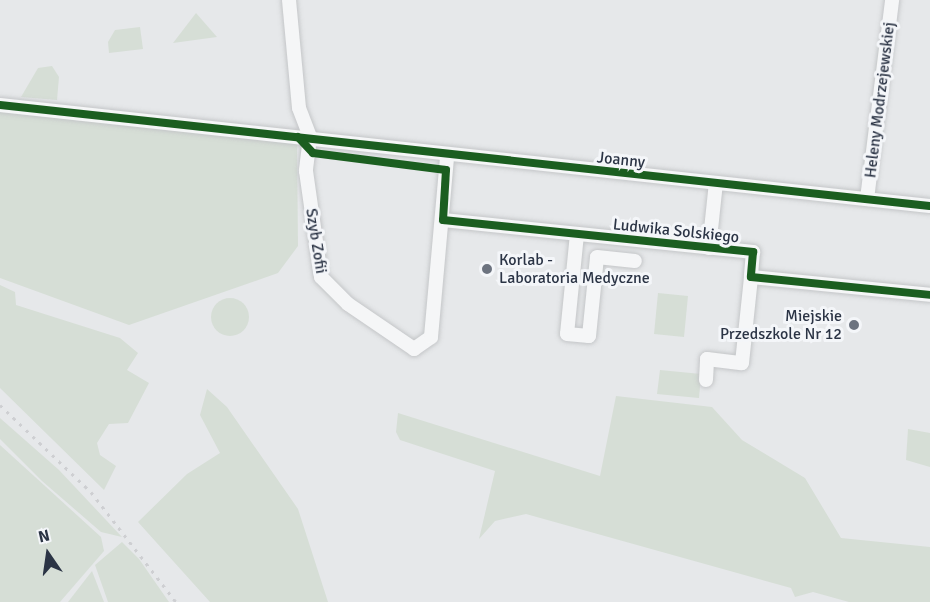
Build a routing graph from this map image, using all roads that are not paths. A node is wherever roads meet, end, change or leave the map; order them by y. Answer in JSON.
{"nodes":[{"id":1,"x":289,"y":0,"type":"edge"},
{"id":2,"x":892,"y":0,"type":"edge"},
{"id":3,"x":0,"y":105,"type":"edge"},
{"id":4,"x":310,"y":137,"type":"junction"},
{"id":5,"x":447,"y":156,"type":"junction"},
{"id":6,"x":716,"y":183,"type":"junction"},
{"id":7,"x":867,"y":200,"type":"junction"},
{"id":8,"x":930,"y":206,"type":"edge"},
{"id":9,"x":443,"y":219,"type":"junction"},
{"id":10,"x":577,"y":234,"type":"junction"},
{"id":11,"x":709,"y":248,"type":"junction"},
{"id":12,"x":635,"y":261,"type":"dead end"},
{"id":13,"x":751,"y":277,"type":"junction"},
{"id":14,"x":930,"y":295,"type":"edge"},
{"id":15,"x":706,"y":380,"type":"dead end"}],
"edges":[{"from":1,"to":4,"type":"street"},
{"from":2,"to":7,"type":"street","name":"Heleny Modrzejewskiej"},
{"from":3,"to":4,"type":"street","name":"Joanny"},
{"from":4,"to":5,"type":"street","name":"Joanny"},
{"from":4,"to":9,"type":"street","name":"Szyb Zofii"},
{"from":5,"to":6,"type":"street","name":"Joanny"},
{"from":5,"to":9,"type":"street"},
{"from":6,"to":7,"type":"street","name":"Joanny"},
{"from":6,"to":11,"type":"street"},
{"from":7,"to":8,"type":"street","name":"Joanny"},
{"from":9,"to":10,"type":"street","name":"Ludwika Solskiego"},
{"from":10,"to":11,"type":"street","name":"Ludwika Solskiego"},
{"from":10,"to":12,"type":"street"},
{"from":11,"to":13,"type":"street","name":"Ludwika Solskiego"},
{"from":13,"to":14,"type":"street"},
{"from":13,"to":15,"type":"street"}]}
